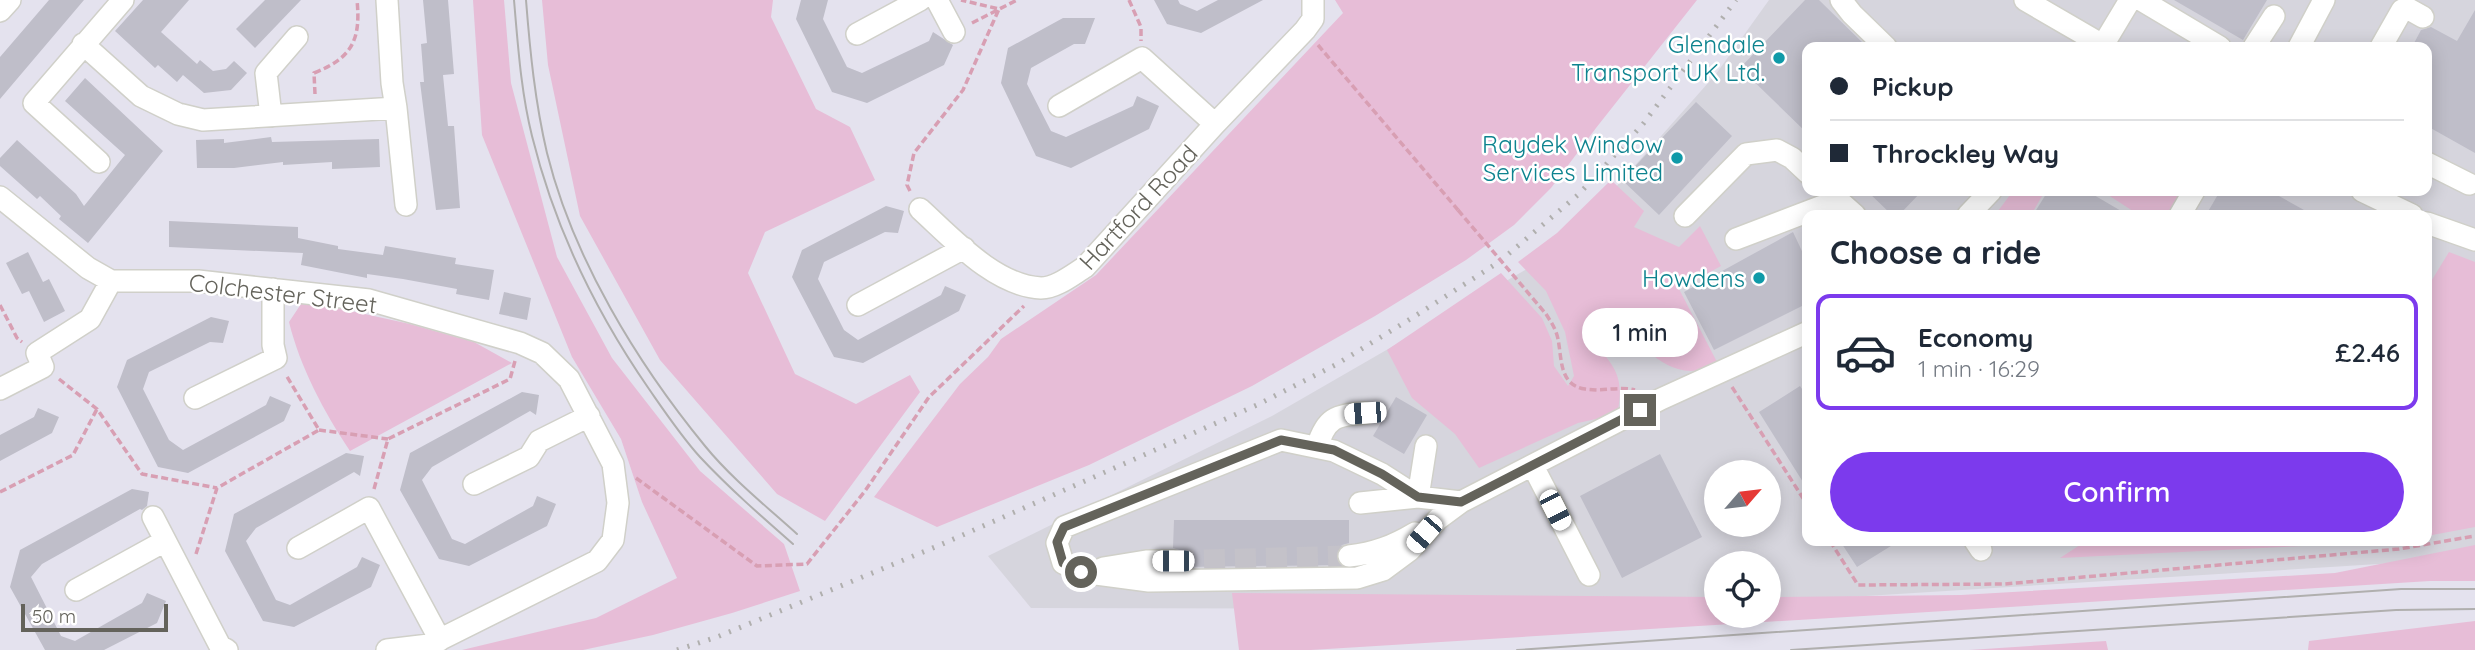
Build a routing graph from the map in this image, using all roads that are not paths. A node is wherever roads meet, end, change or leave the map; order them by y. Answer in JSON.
{"nodes":[{"id":1,"x":10,"y":0,"type":"edge"},
{"id":2,"x":123,"y":0,"type":"edge"},
{"id":3,"x":387,"y":0,"type":"edge"},
{"id":4,"x":920,"y":0,"type":"edge"},
{"id":5,"x":937,"y":0,"type":"edge"},
{"id":6,"x":1313,"y":0,"type":"edge"},
{"id":7,"x":1841,"y":0,"type":"edge"},
{"id":8,"x":2025,"y":0,"type":"edge"},
{"id":9,"x":2130,"y":0,"type":"edge"},
{"id":10,"x":2141,"y":0,"type":"edge"},
{"id":11,"x":2324,"y":0,"type":"edge"},
{"id":12,"x":0,"y":11,"type":"edge"},
{"id":13,"x":2274,"y":16,"type":"dead end"},
{"id":14,"x":2423,"y":17,"type":"dead end"},
{"id":15,"x":954,"y":32,"type":"road end"},
{"id":16,"x":857,"y":33,"type":"dead end"},
{"id":17,"x":297,"y":37,"type":"dead end"},
{"id":18,"x":1881,"y":42,"type":"edge"},
{"id":19,"x":2092,"y":42,"type":"edge"},
{"id":20,"x":2097,"y":42,"type":"edge"},
{"id":21,"x":2212,"y":42,"type":"edge"},
{"id":22,"x":2257,"y":42,"type":"edge"},
{"id":23,"x":2302,"y":42,"type":"edge"},
{"id":24,"x":2384,"y":42,"type":"edge"},
{"id":25,"x":83,"y":44,"type":"junction"},
{"id":26,"x":1059,"y":106,"type":"dead end"},
{"id":27,"x":396,"y":108,"type":"junction"},
{"id":28,"x":271,"y":116,"type":"junction"},
{"id":29,"x":1215,"y":124,"type":"junction"},
{"id":30,"x":99,"y":162,"type":"dead end"},
{"id":31,"x":2432,"y":166,"type":"edge"},
{"id":32,"x":1802,"y":167,"type":"edge"},
{"id":33,"x":2469,"y":184,"type":"dead end"},
{"id":34,"x":1831,"y":196,"type":"edge"},
{"id":35,"x":1834,"y":196,"type":"edge"},
{"id":36,"x":1986,"y":196,"type":"edge"},
{"id":37,"x":2372,"y":196,"type":"edge"},
{"id":38,"x":0,"y":197,"type":"edge"},
{"id":39,"x":406,"y":205,"type":"dead end"},
{"id":40,"x":920,"y":209,"type":"road end"},
{"id":41,"x":1850,"y":210,"type":"edge"},
{"id":42,"x":1973,"y":210,"type":"edge"},
{"id":43,"x":2402,"y":210,"type":"edge"},
{"id":44,"x":1685,"y":216,"type":"dead end"},
{"id":45,"x":2432,"y":225,"type":"edge"},
{"id":46,"x":1736,"y":239,"type":"dead end"},
{"id":47,"x":2475,"y":240,"type":"edge"},
{"id":48,"x":964,"y":248,"type":"junction"},
{"id":49,"x":111,"y":281,"type":"junction"},
{"id":50,"x":273,"y":289,"type":"junction"},
{"id":51,"x":858,"y":305,"type":"dead end"},
{"id":52,"x":1802,"y":335,"type":"edge"},
{"id":53,"x":0,"y":389,"type":"edge"},
{"id":54,"x":195,"y":398,"type":"dead end"},
{"id":55,"x":1365,"y":413,"type":"dead end"},
{"id":56,"x":589,"y":416,"type":"junction"},
{"id":57,"x":1426,"y":446,"type":"dead end"},
{"id":58,"x":1317,"y":447,"type":"junction"},
{"id":59,"x":1533,"y":466,"type":"junction"},
{"id":60,"x":474,"y":484,"type":"dead end"},
{"id":61,"x":1418,"y":497,"type":"junction"},
{"id":62,"x":1461,"y":502,"type":"junction"},
{"id":63,"x":1360,"y":503,"type":"dead end"},
{"id":64,"x":153,"y":517,"type":"dead end"},
{"id":65,"x":1438,"y":519,"type":"junction"},
{"id":66,"x":165,"y":541,"type":"junction"},
{"id":67,"x":298,"y":548,"type":"dead end"},
{"id":68,"x":1349,"y":556,"type":"tunnel mouth"},
{"id":69,"x":1173,"y":561,"type":"tunnel mouth"},
{"id":70,"x":1081,"y":572,"type":"junction"},
{"id":71,"x":1589,"y":575,"type":"dead end"},
{"id":72,"x":76,"y":590,"type":"dead end"},
{"id":73,"x":440,"y":640,"type":"junction"},
{"id":74,"x":227,"y":650,"type":"edge"},
{"id":75,"x":387,"y":650,"type":"edge"}],
"edges":[{"from":1,"to":12,"type":"street"},
{"from":2,"to":25,"type":"street"},
{"from":3,"to":27,"type":"street"},
{"from":4,"to":16,"type":"street"},
{"from":5,"to":15,"type":"street"},
{"from":6,"to":29,"type":"street","name":"Hartford Road"},
{"from":7,"to":18,"type":"street"},
{"from":8,"to":19,"type":"street"},
{"from":9,"to":20,"type":"street"},
{"from":10,"to":21,"type":"street"},
{"from":11,"to":23,"type":"street"},
{"from":13,"to":22,"type":"street"},
{"from":14,"to":24,"type":"street"},
{"from":17,"to":28,"type":"street"},
{"from":25,"to":28,"type":"street"},
{"from":25,"to":30,"type":"street"},
{"from":26,"to":29,"type":"street"},
{"from":27,"to":28,"type":"street"},
{"from":27,"to":39,"type":"street"},
{"from":29,"to":48,"type":"street","name":"Hartford Road"},
{"from":31,"to":33,"type":"street"},
{"from":32,"to":44,"type":"street"},
{"from":34,"to":46,"type":"street"},
{"from":35,"to":41,"type":"street"},
{"from":36,"to":42,"type":"street"},
{"from":37,"to":43,"type":"street"},
{"from":38,"to":49,"type":"street"},
{"from":40,"to":48,"type":"street"},
{"from":45,"to":47,"type":"street"},
{"from":48,"to":51,"type":"street"},
{"from":49,"to":50,"type":"street","name":"Colchester Street"},
{"from":49,"to":53,"type":"street"},
{"from":50,"to":54,"type":"street"},
{"from":50,"to":56,"type":"street","name":"Colchester Street"},
{"from":52,"to":59,"type":"street"},
{"from":55,"to":58,"type":"street"},
{"from":56,"to":60,"type":"street"},
{"from":56,"to":73,"type":"street","name":"Colchester Street"},
{"from":57,"to":61,"type":"street"},
{"from":58,"to":61,"type":"street"},
{"from":58,"to":70,"type":"street"},
{"from":59,"to":62,"type":"street"},
{"from":59,"to":71,"type":"street"},
{"from":61,"to":62,"type":"street"},
{"from":61,"to":63,"type":"street"},
{"from":62,"to":65,"type":"street"},
{"from":64,"to":66,"type":"street"},
{"from":65,"to":68,"type":"street"},
{"from":65,"to":70,"type":"street"},
{"from":66,"to":72,"type":"street"},
{"from":66,"to":74,"type":"street"},
{"from":67,"to":73,"type":"street"},
{"from":69,"to":70,"type":"street"},
{"from":73,"to":75,"type":"street","name":"Colchester Street"}]}
